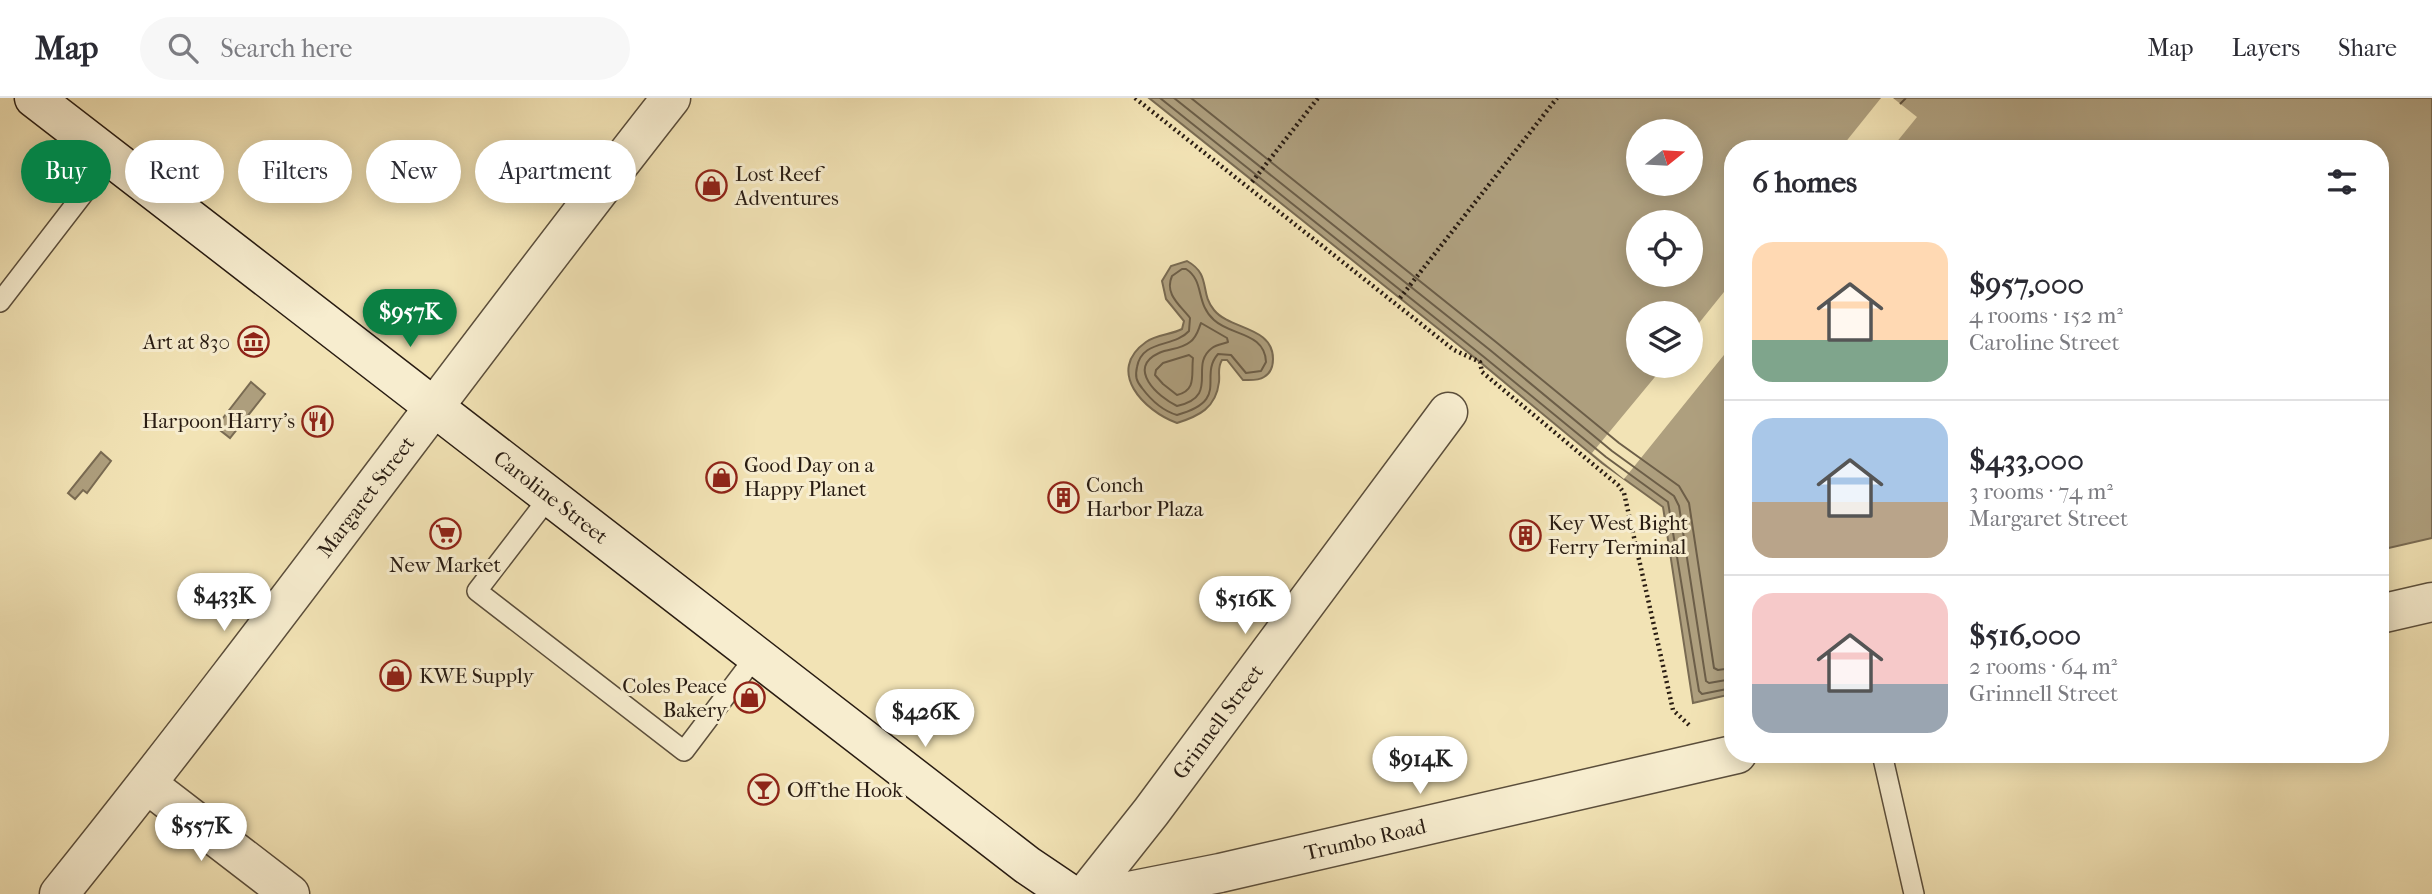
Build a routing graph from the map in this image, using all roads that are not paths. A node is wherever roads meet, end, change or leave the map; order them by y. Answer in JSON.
{"nodes":[{"id":1,"x":34,"y":98,"type":"edge"},
{"id":2,"x":671,"y":98,"type":"edge"},
{"id":3,"x":88,"y":140,"type":"edge"},
{"id":4,"x":111,"y":158,"type":"edge"},
{"id":5,"x":76,"y":203,"type":"edge"},
{"id":6,"x":0,"y":302,"type":"edge"},
{"id":7,"x":433,"y":405,"type":"junction"},
{"id":8,"x":1448,"y":412,"type":"dead end"},
{"id":9,"x":550,"y":496,"type":"junction"},
{"id":10,"x":2432,"y":602,"type":"edge"},
{"id":11,"x":2389,"y":612,"type":"edge"},
{"id":12,"x":755,"y":657,"type":"junction"},
{"id":13,"x":1724,"y":757,"type":"edge"},
{"id":14,"x":1884,"y":763,"type":"edge"},
{"id":15,"x":147,"y":784,"type":"junction"},
{"id":16,"x":59,"y":894,"type":"edge"},
{"id":17,"x":290,"y":894,"type":"edge"},
{"id":18,"x":1070,"y":894,"type":"edge"},
{"id":19,"x":1086,"y":894,"type":"edge"},
{"id":20,"x":1114,"y":894,"type":"edge"},
{"id":21,"x":1914,"y":894,"type":"edge"}],
"edges":[{"from":1,"to":3,"type":"street","name":"Caroline Street"},
{"from":2,"to":7,"type":"street","name":"Margaret Street"},
{"from":4,"to":7,"type":"street","name":"Caroline Street"},
{"from":5,"to":6,"type":"lane"},
{"from":7,"to":9,"type":"street","name":"Caroline Street"},
{"from":7,"to":15,"type":"street","name":"Margaret Street"},
{"from":8,"to":19,"type":"street","name":"Grinnell Street"},
{"from":9,"to":12,"type":"street","name":"Caroline Street"},
{"from":9,"to":12,"type":"lane"},
{"from":10,"to":11,"type":"street"},
{"from":12,"to":18,"type":"street","name":"Caroline Street"},
{"from":13,"to":20,"type":"street","name":"Trumbo Road"},
{"from":14,"to":21,"type":"lane"},
{"from":15,"to":16,"type":"street","name":"Margaret Street"},
{"from":15,"to":17,"type":"street"}]}
